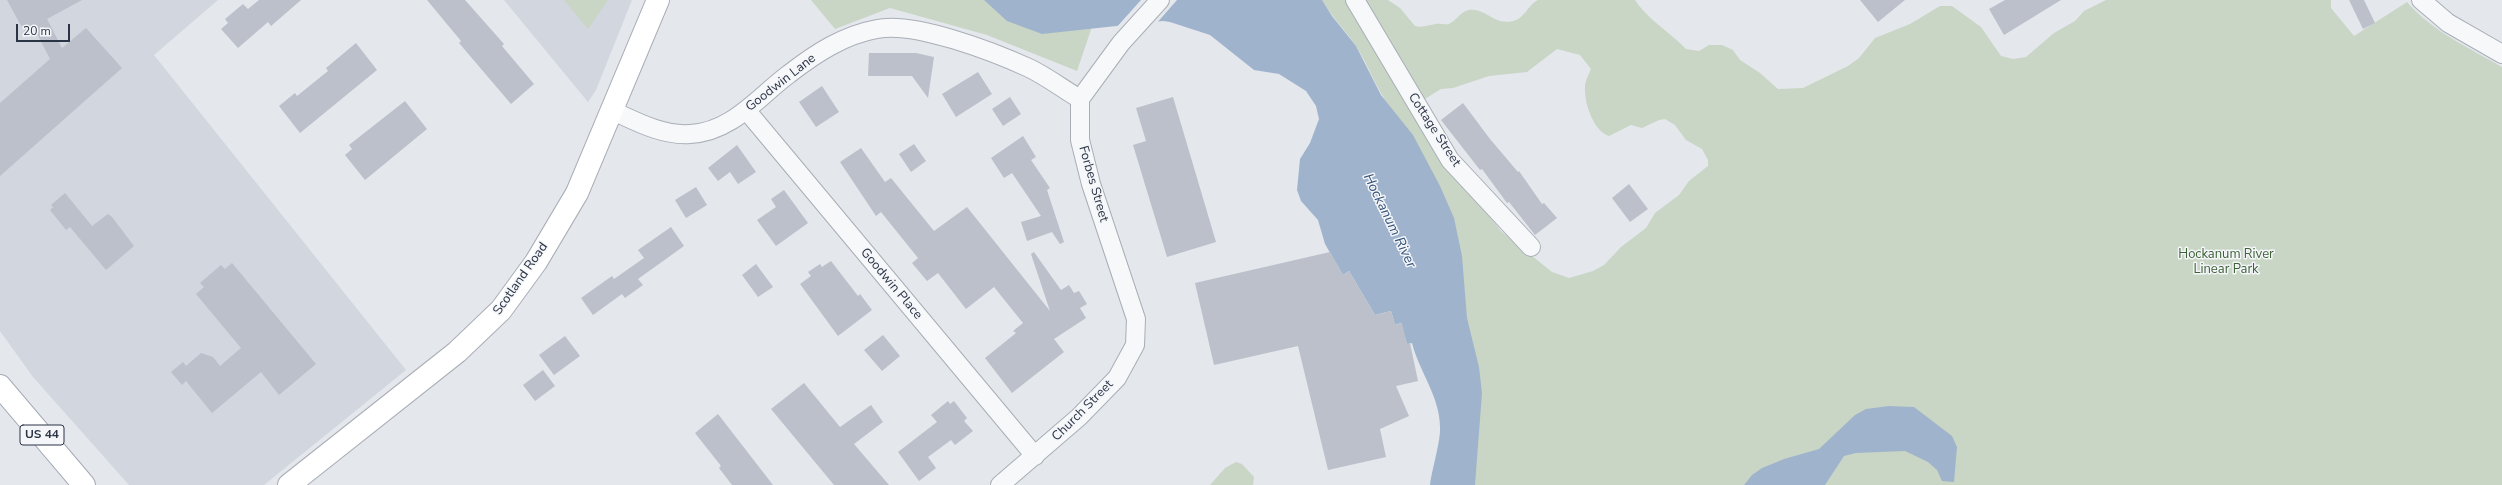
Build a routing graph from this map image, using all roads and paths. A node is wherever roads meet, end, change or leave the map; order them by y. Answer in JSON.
{"nodes":[{"id":1,"x":658,"y":0,"type":"edge"},
{"id":2,"x":1160,"y":0,"type":"edge"},
{"id":3,"x":1355,"y":0,"type":"edge"},
{"id":4,"x":2421,"y":0,"type":"edge"},
{"id":5,"x":2502,"y":54,"type":"edge"},
{"id":6,"x":1080,"y":99,"type":"junction"},
{"id":7,"x":613,"y":111,"type":"junction"},
{"id":8,"x":747,"y":111,"type":"junction"},
{"id":9,"x":1531,"y":247,"type":"dead end"},
{"id":10,"x":1136,"y":319,"type":"joint"},
{"id":11,"x":0,"y":386,"type":"edge"},
{"id":12,"x":1036,"y":456,"type":"junction"},
{"id":13,"x":84,"y":485,"type":"edge"},
{"id":14,"x":289,"y":485,"type":"edge"},
{"id":15,"x":1000,"y":485,"type":"edge"}],
"edges":[{"from":1,"to":7,"type":"main road","name":"Scotland Road"},
{"from":2,"to":6,"type":"street"},
{"from":3,"to":9,"type":"street","name":"Cottage Street"},
{"from":4,"to":5,"type":"street"},
{"from":6,"to":8,"type":"street","name":"Goodwin Lane"},
{"from":6,"to":10,"type":"street","name":"Forbes Street"},
{"from":7,"to":8,"type":"street","name":"Goodwin Lane"},
{"from":7,"to":14,"type":"main road","name":"Scotland Road"},
{"from":8,"to":12,"type":"street","name":"Goodwin Place"},
{"from":10,"to":12,"type":"street","name":"Church Street"},
{"from":11,"to":13,"type":"main road","number":"US 44"},
{"from":12,"to":15,"type":"street","name":"Church Street"}]}
